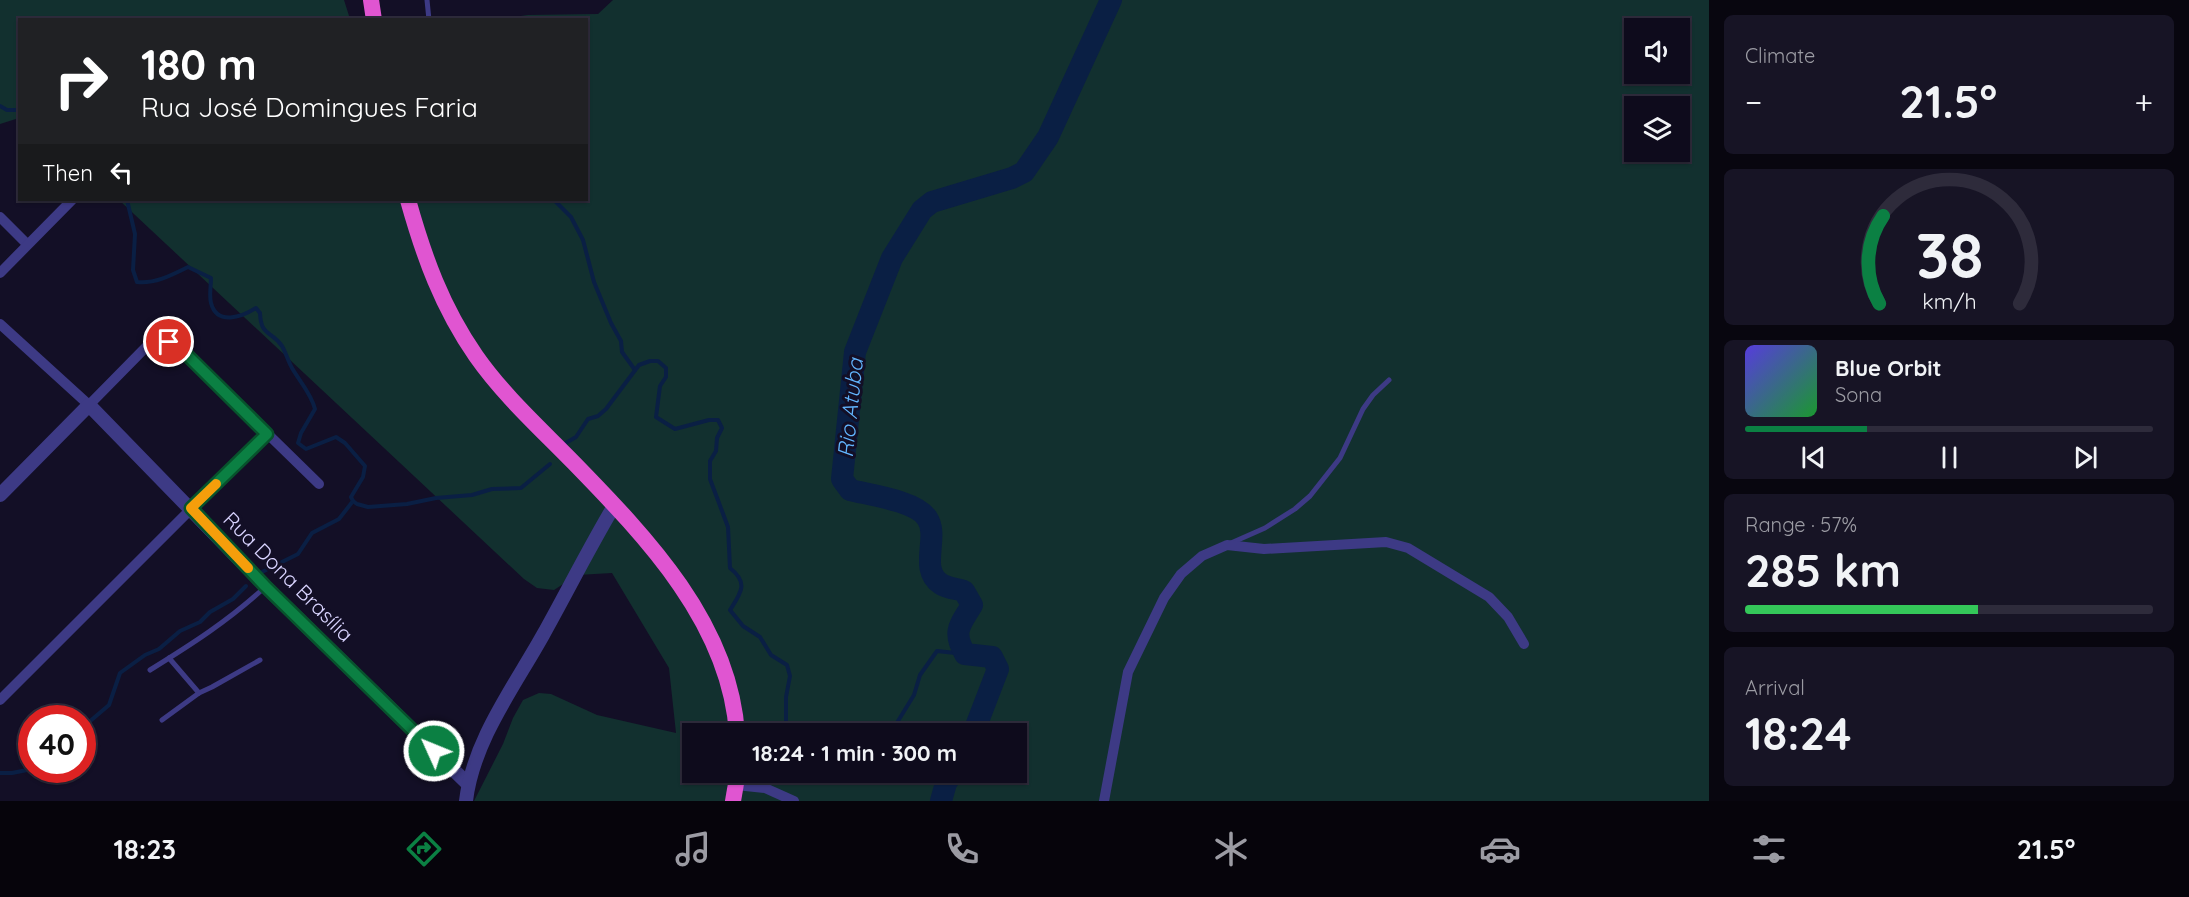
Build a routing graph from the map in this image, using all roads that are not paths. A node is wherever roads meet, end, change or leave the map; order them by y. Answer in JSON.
{"nodes":[{"id":1,"x":371,"y":0,"type":"edge"},
{"id":2,"x":427,"y":0,"type":"edge"},
{"id":3,"x":374,"y":18,"type":"edge"},
{"id":4,"x":429,"y":18,"type":"edge"},
{"id":5,"x":71,"y":201,"type":"edge"},
{"id":6,"x":408,"y":201,"type":"edge"},
{"id":7,"x":0,"y":217,"type":"edge"},
{"id":8,"x":27,"y":244,"type":"junction"},
{"id":9,"x":0,"y":273,"type":"edge"},
{"id":10,"x":0,"y":324,"type":"edge"},
{"id":11,"x":1389,"y":380,"type":"dead end"},
{"id":12,"x":89,"y":405,"type":"junction"},
{"id":13,"x":267,"y":434,"type":"junction"},
{"id":14,"x":319,"y":484,"type":"dead end"},
{"id":15,"x":0,"y":495,"type":"edge"},
{"id":16,"x":614,"y":506,"type":"junction"},
{"id":17,"x":191,"y":508,"type":"junction"},
{"id":18,"x":1227,"y":545,"type":"junction"},
{"id":19,"x":265,"y":586,"type":"junction"},
{"id":20,"x":1524,"y":644,"type":"dead end"},
{"id":21,"x":169,"y":658,"type":"junction"},
{"id":22,"x":260,"y":660,"type":"dead end"},
{"id":23,"x":150,"y":670,"type":"dead end"},
{"id":24,"x":199,"y":693,"type":"junction"},
{"id":25,"x":0,"y":700,"type":"edge"},
{"id":26,"x":162,"y":720,"type":"dead end"},
{"id":27,"x":735,"y":723,"type":"edge"},
{"id":28,"x":468,"y":784,"type":"junction"},
{"id":29,"x":736,"y":786,"type":"edge"},
{"id":30,"x":466,"y":801,"type":"edge"},
{"id":31,"x":794,"y":801,"type":"edge"},
{"id":32,"x":1104,"y":801,"type":"edge"}],
"edges":[{"from":1,"to":3,"type":"highway"},
{"from":2,"to":4,"type":"lane"},
{"from":5,"to":8,"type":"street"},
{"from":6,"to":16,"type":"highway"},
{"from":7,"to":8,"type":"street"},
{"from":8,"to":9,"type":"street"},
{"from":10,"to":12,"type":"street","name":"Rua Dona Brasília"},
{"from":11,"to":18,"type":"lane"},
{"from":12,"to":13,"type":"street"},
{"from":12,"to":15,"type":"street"},
{"from":12,"to":17,"type":"street","name":"Rua Dona Brasília"},
{"from":13,"to":14,"type":"street"},
{"from":13,"to":17,"type":"street"},
{"from":16,"to":27,"type":"highway"},
{"from":16,"to":28,"type":"street"},
{"from":17,"to":19,"type":"street","name":"Rua Dona Brasília"},
{"from":17,"to":25,"type":"street"},
{"from":18,"to":20,"type":"street"},
{"from":18,"to":32,"type":"street"},
{"from":19,"to":21,"type":"lane"},
{"from":19,"to":28,"type":"street","name":"Rua Dona Brasília"},
{"from":21,"to":23,"type":"lane"},
{"from":21,"to":24,"type":"lane"},
{"from":22,"to":24,"type":"lane"},
{"from":24,"to":26,"type":"lane"},
{"from":28,"to":30,"type":"street"},
{"from":29,"to":31,"type":"street"}]}
